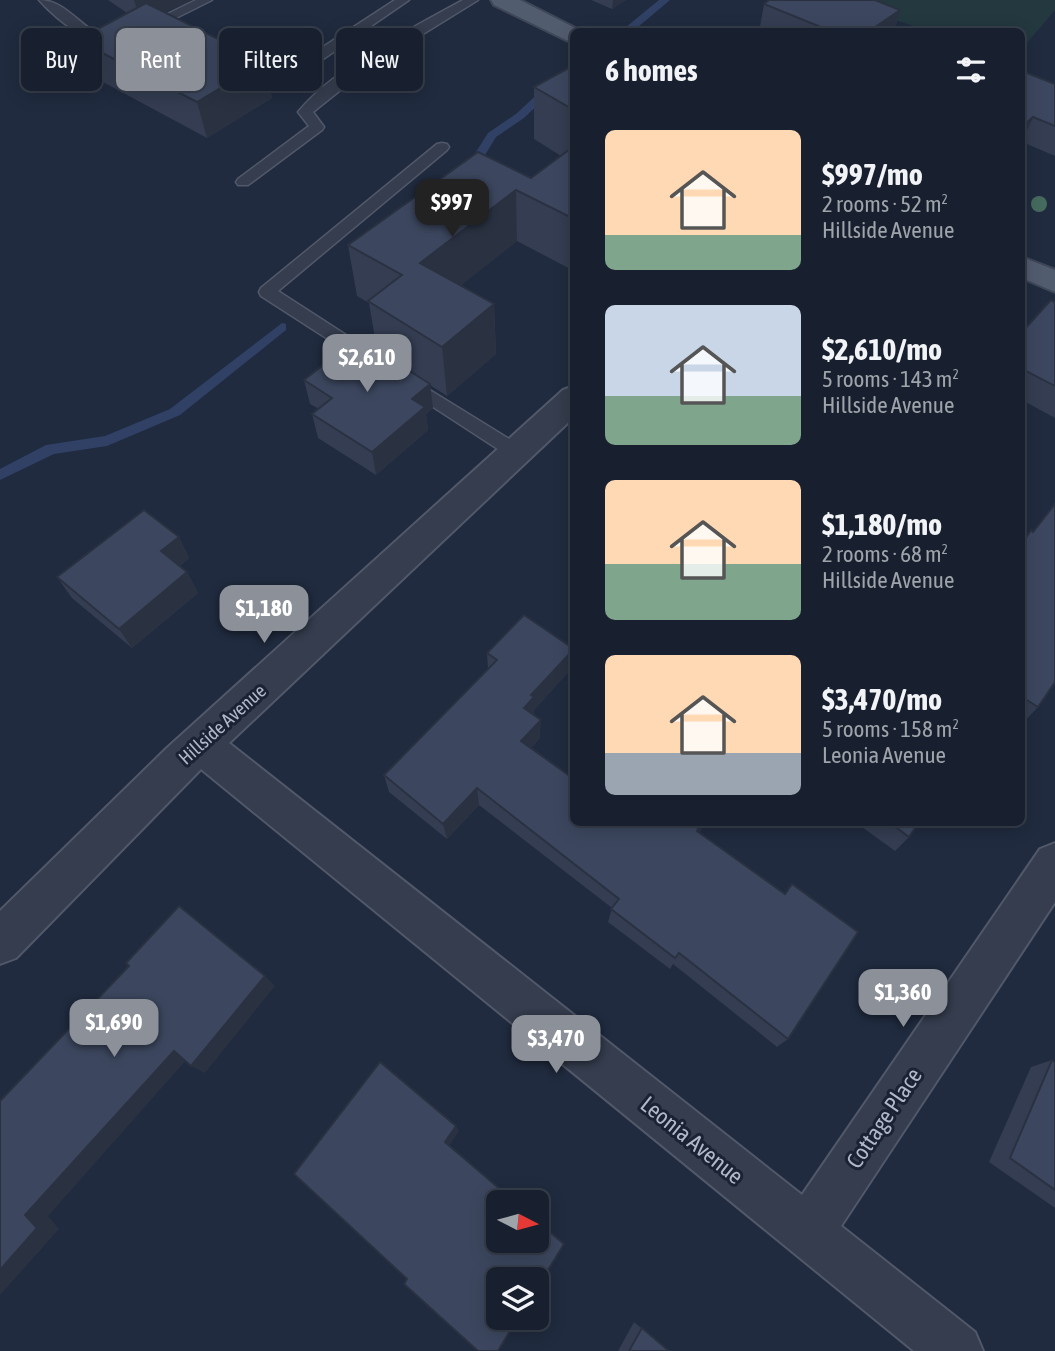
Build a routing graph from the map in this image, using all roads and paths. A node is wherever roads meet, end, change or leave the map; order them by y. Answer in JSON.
{"nodes":[{"id":1,"x":45,"y":0,"type":"edge"},
{"id":2,"x":206,"y":0,"type":"edge"},
{"id":3,"x":404,"y":0,"type":"edge"},
{"id":4,"x":472,"y":0,"type":"edge"},
{"id":5,"x":502,"y":0,"type":"edge"},
{"id":6,"x":570,"y":33,"type":"edge"},
{"id":7,"x":322,"y":54,"type":"edge"},
{"id":8,"x":442,"y":147,"type":"dead end"},
{"id":9,"x":243,"y":182,"type":"dead end"},
{"id":10,"x":1025,"y":268,"type":"edge"},
{"id":11,"x":1055,"y":282,"type":"edge"},
{"id":12,"x":570,"y":402,"type":"edge"},
{"id":13,"x":516,"y":452,"type":"junction"},
{"id":14,"x":200,"y":744,"type":"junction"},
{"id":15,"x":1055,"y":864,"type":"edge"},
{"id":16,"x":0,"y":942,"type":"edge"},
{"id":17,"x":807,"y":1233,"type":"junction"},
{"id":18,"x":956,"y":1351,"type":"edge"}],
"edges":[{"from":1,"to":2,"type":"lane"},
{"from":3,"to":7,"type":"lane"},
{"from":4,"to":9,"type":"lane"},
{"from":5,"to":6,"type":"main road"},
{"from":8,"to":13,"type":"lane"},
{"from":10,"to":11,"type":"main road"},
{"from":12,"to":13,"type":"street","name":"Hillside Avenue"},
{"from":13,"to":14,"type":"street","name":"Hillside Avenue"},
{"from":14,"to":16,"type":"street","name":"Hillside Avenue"},
{"from":14,"to":17,"type":"street","name":"Leonia Avenue"},
{"from":15,"to":17,"type":"street","name":"Cottage Place"},
{"from":17,"to":18,"type":"street","name":"Leonia Avenue"}]}
